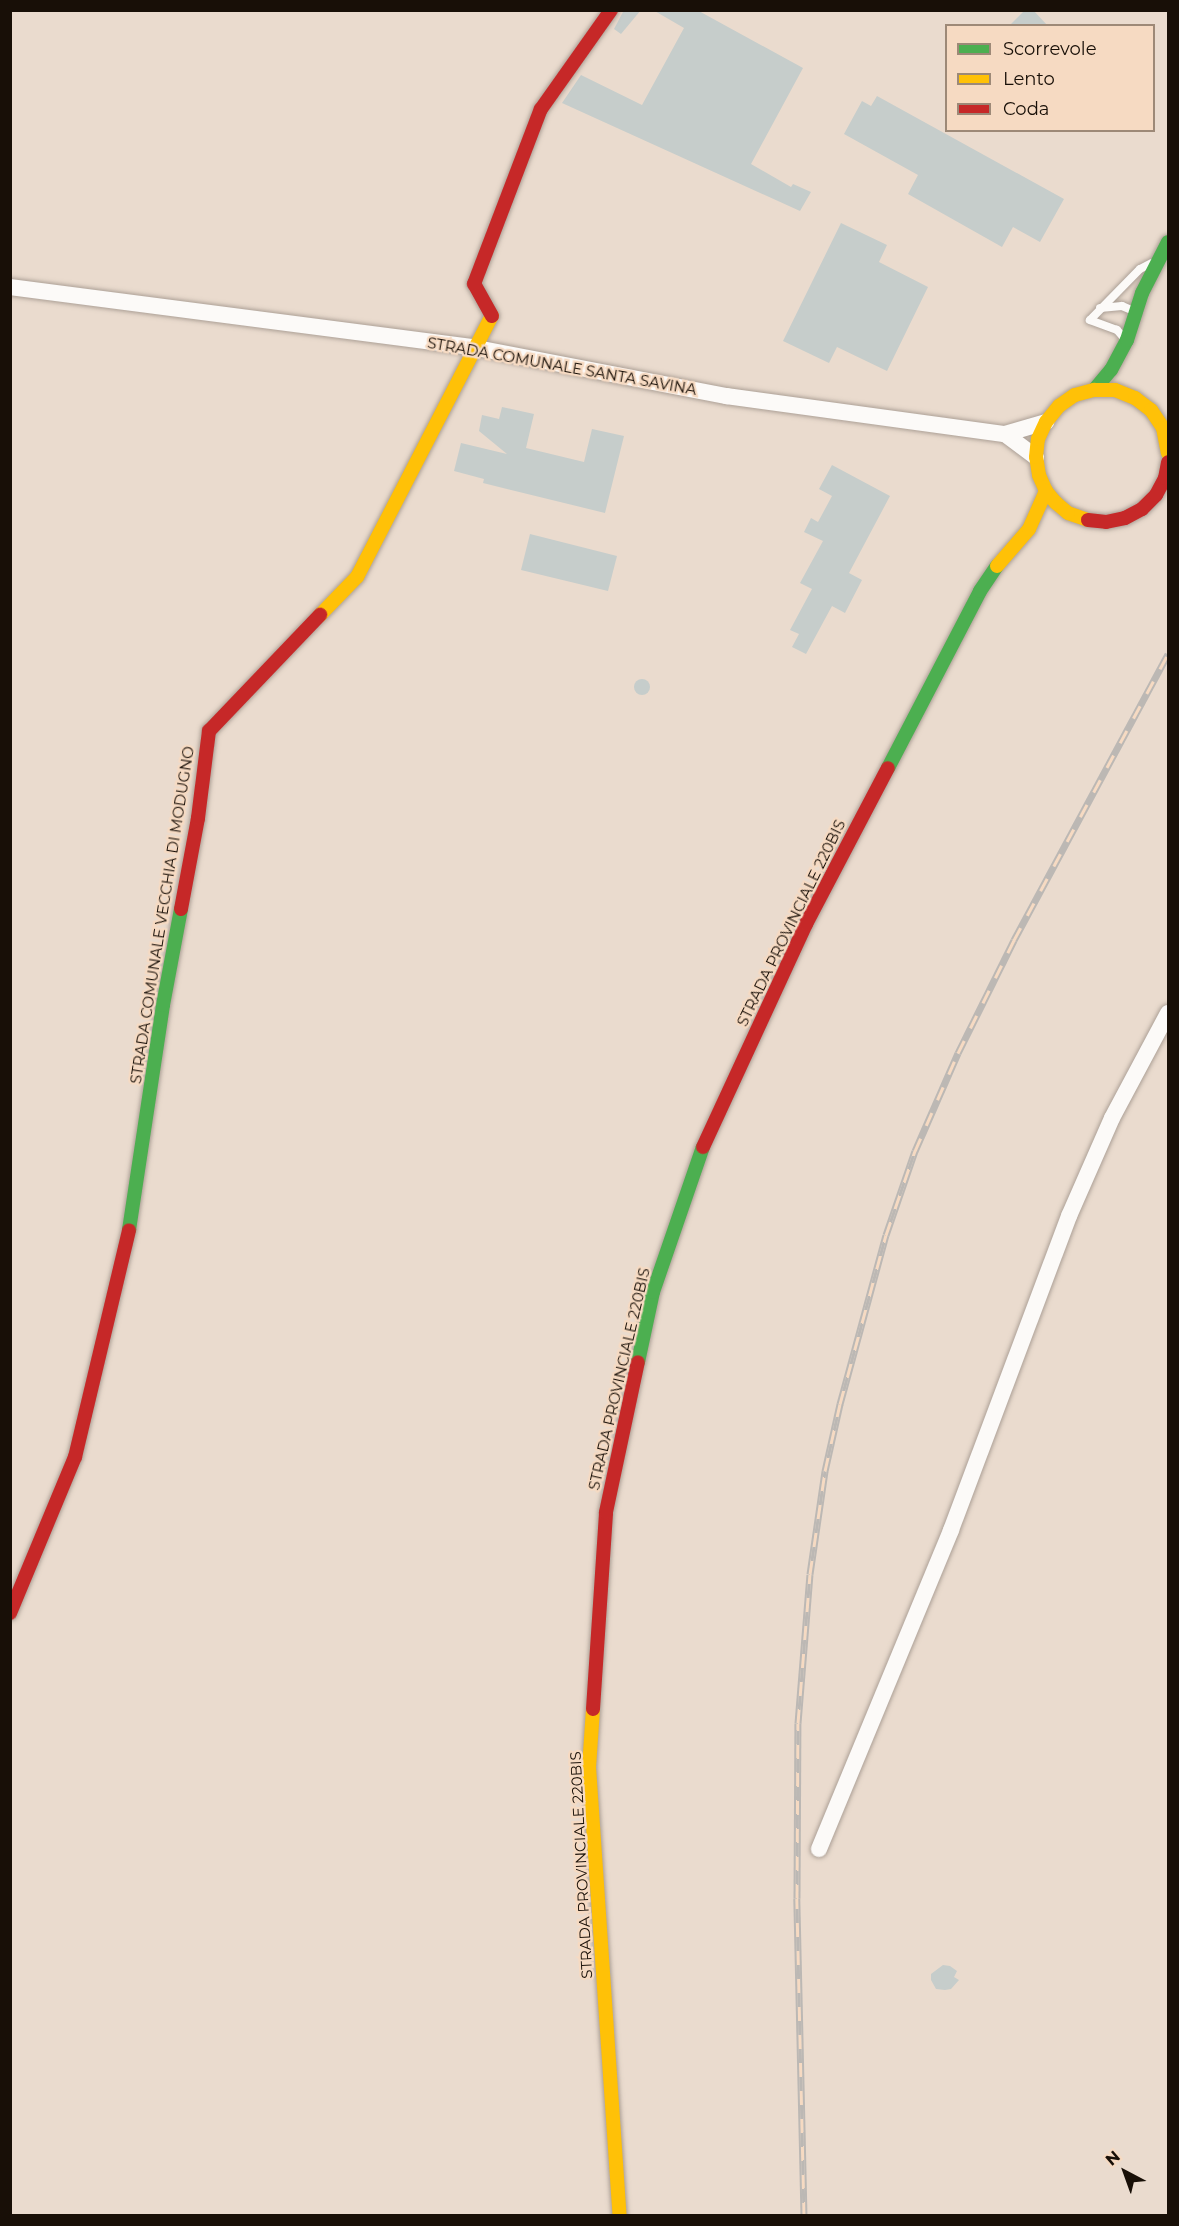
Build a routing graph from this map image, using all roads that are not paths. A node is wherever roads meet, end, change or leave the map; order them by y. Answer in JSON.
{"nodes":[{"id":1,"x":611,"y":10,"type":"edge"},
{"id":2,"x":1168,"y":242,"type":"edge"},
{"id":3,"x":1159,"y":260,"type":"junction"},
{"id":4,"x":10,"y":287,"type":"edge"},
{"id":5,"x":1099,"y":308,"type":"junction"},
{"id":6,"x":1134,"y":312,"type":"junction"},
{"id":7,"x":1127,"y":340,"type":"junction"},
{"id":8,"x":477,"y":348,"type":"junction"},
{"id":9,"x":1094,"y":390,"type":"junction"},
{"id":10,"x":1135,"y":398,"type":"junction"},
{"id":11,"x":1046,"y":422,"type":"junction"},
{"id":12,"x":1005,"y":434,"type":"junction"},
{"id":13,"x":1167,"y":434,"type":"edge"},
{"id":14,"x":1168,"y":453,"type":"edge"},
{"id":15,"x":1036,"y":457,"type":"junction"},
{"id":16,"x":1167,"y":472,"type":"edge"},
{"id":17,"x":1046,"y":490,"type":"junction"},
{"id":18,"x":1068,"y":513,"type":"junction"},
{"id":19,"x":1029,"y":529,"type":"junction"},
{"id":20,"x":1168,"y":1013,"type":"edge"},
{"id":21,"x":10,"y":1614,"type":"edge"},
{"id":22,"x":819,"y":1849,"type":"dead end"},
{"id":23,"x":620,"y":2216,"type":"edge"}],
"edges":[{"from":1,"to":8,"type":"street","name":"STRADA COMUNALE VECCHIA DI MODUGNO"},
{"from":2,"to":3,"type":"street"},
{"from":3,"to":5,"type":"lane"},
{"from":3,"to":6,"type":"street"},
{"from":4,"to":8,"type":"street","name":"STRADA COMUNALE SANTA SAVINA"},
{"from":5,"to":6,"type":"lane"},
{"from":5,"to":7,"type":"lane"},
{"from":6,"to":7,"type":"street"},
{"from":7,"to":9,"type":"street"},
{"from":7,"to":10,"type":"street"},
{"from":8,"to":12,"type":"street","name":"STRADA COMUNALE SANTA SAVINA"},
{"from":8,"to":21,"type":"street","name":"STRADA COMUNALE VECCHIA DI MODUGNO"},
{"from":9,"to":10,"type":"street"},
{"from":9,"to":11,"type":"street"},
{"from":10,"to":13,"type":"street"},
{"from":11,"to":12,"type":"street","name":"STRADA COMUNALE SANTA SAVINA"},
{"from":11,"to":15,"type":"street"},
{"from":12,"to":15,"type":"street","name":"STRADA COMUNALE SANTA SAVINA"},
{"from":13,"to":14,"type":"street"},
{"from":15,"to":17,"type":"street"},
{"from":16,"to":18,"type":"street"},
{"from":17,"to":18,"type":"street"},
{"from":17,"to":19,"type":"street","name":"STRADA PROVINCIALE 220BIS"},
{"from":18,"to":19,"type":"street","name":"STRADA PROVINCIALE 220BIS"},
{"from":19,"to":23,"type":"street","name":"STRADA PROVINCIALE 220BIS"},
{"from":20,"to":22,"type":"street"}]}
